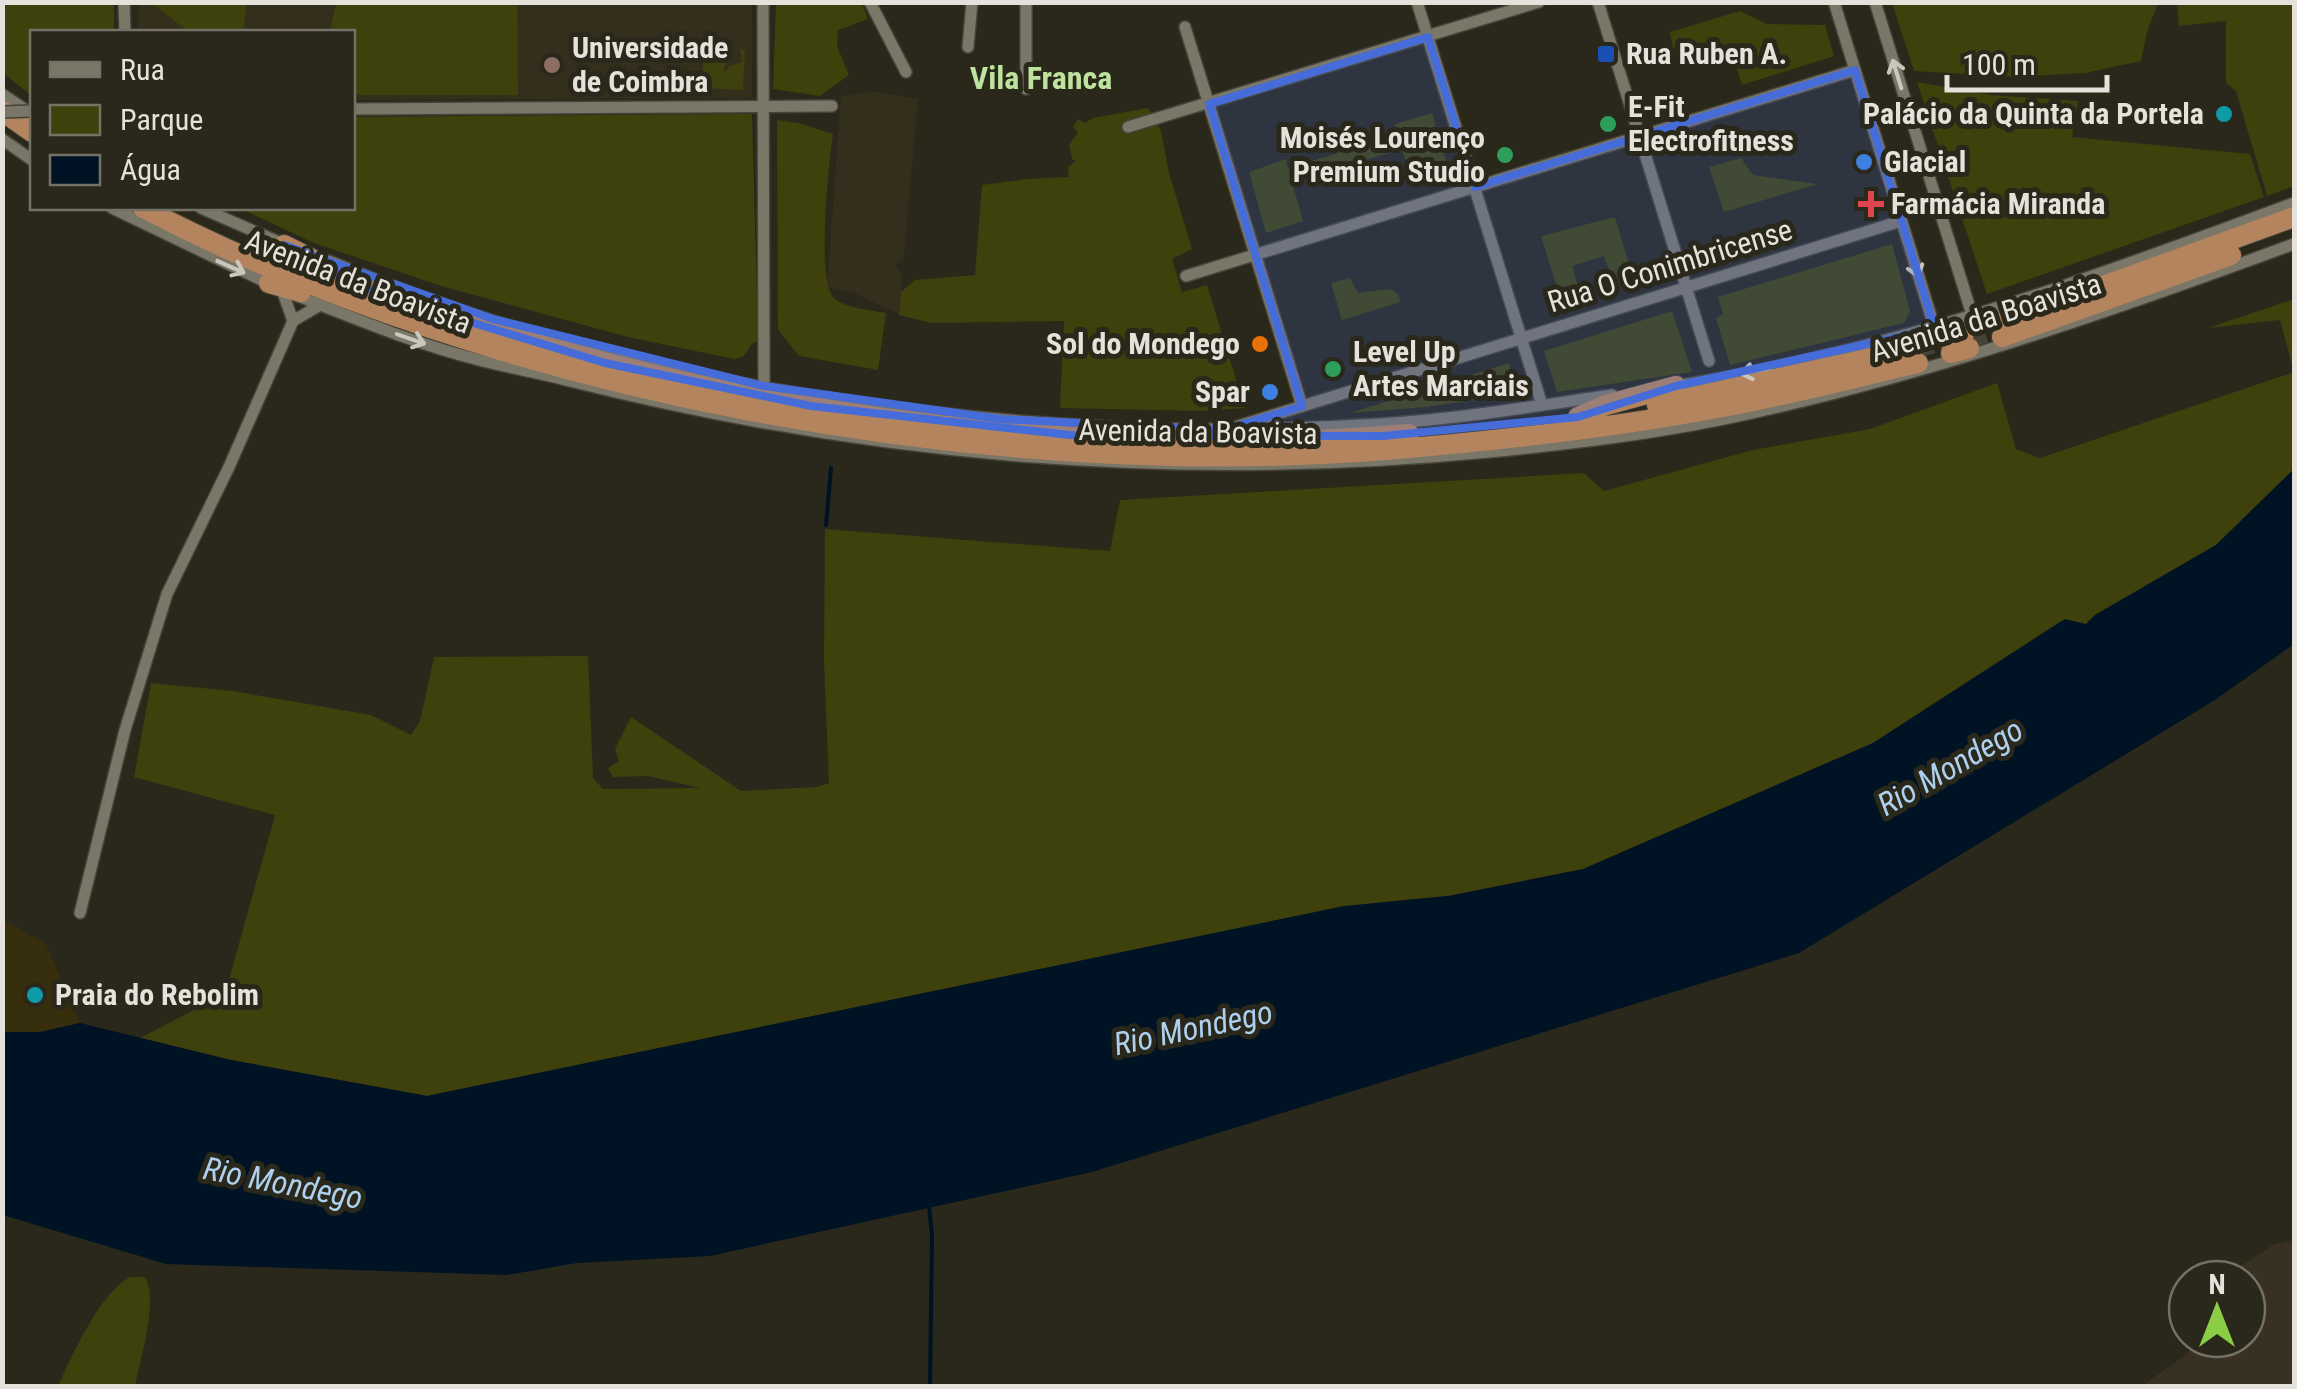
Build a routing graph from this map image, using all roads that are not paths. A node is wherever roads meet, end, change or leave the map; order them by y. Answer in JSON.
{"nodes":[{"id":1,"x":124,"y":2,"type":"edge"},
{"id":2,"x":763,"y":2,"type":"edge"},
{"id":3,"x":870,"y":2,"type":"edge"},
{"id":4,"x":972,"y":2,"type":"edge"},
{"id":5,"x":1026,"y":2,"type":"edge"},
{"id":6,"x":1418,"y":2,"type":"edge"},
{"id":7,"x":1539,"y":2,"type":"edge"},
{"id":8,"x":1598,"y":2,"type":"edge"},
{"id":9,"x":1834,"y":2,"type":"edge"},
{"id":10,"x":1875,"y":2,"type":"edge"},
{"id":11,"x":1185,"y":27,"type":"dead end"},
{"id":12,"x":125,"y":30,"type":"edge"},
{"id":13,"x":1428,"y":36,"type":"junction"},
{"id":14,"x":968,"y":47,"type":"dead end"},
{"id":15,"x":1854,"y":70,"type":"junction"},
{"id":16,"x":906,"y":72,"type":"dead end"},
{"id":17,"x":1026,"y":89,"type":"dead end"},
{"id":18,"x":2,"y":94,"type":"edge"},
{"id":19,"x":1209,"y":104,"type":"junction"},
{"id":20,"x":832,"y":106,"type":"dead end"},
{"id":21,"x":764,"y":107,"type":"junction"},
{"id":22,"x":355,"y":108,"type":"edge"},
{"id":23,"x":2,"y":112,"type":"edge"},
{"id":24,"x":30,"y":112,"type":"edge"},
{"id":25,"x":30,"y":113,"type":"edge"},
{"id":26,"x":2,"y":123,"type":"edge"},
{"id":27,"x":1128,"y":127,"type":"dead end"},
{"id":28,"x":30,"y":131,"type":"edge"},
{"id":29,"x":1640,"y":137,"type":"junction"},
{"id":30,"x":2,"y":139,"type":"edge"},
{"id":31,"x":30,"y":143,"type":"edge"},
{"id":32,"x":30,"y":159,"type":"edge"},
{"id":33,"x":1475,"y":187,"type":"junction"},
{"id":34,"x":2294,"y":203,"type":"edge"},
{"id":35,"x":116,"y":210,"type":"edge"},
{"id":36,"x":147,"y":210,"type":"edge"},
{"id":37,"x":173,"y":210,"type":"edge"},
{"id":38,"x":205,"y":210,"type":"edge"},
{"id":39,"x":2294,"y":217,"type":"edge"},
{"id":40,"x":1901,"y":221,"type":"junction"},
{"id":41,"x":2294,"y":232,"type":"edge"},
{"id":42,"x":2294,"y":244,"type":"edge"},
{"id":43,"x":284,"y":245,"type":"junction"},
{"id":44,"x":1256,"y":255,"type":"junction"},
{"id":45,"x":1186,"y":276,"type":"dead end"},
{"id":46,"x":275,"y":286,"type":"junction"},
{"id":47,"x":1686,"y":288,"type":"junction"},
{"id":48,"x":373,"y":300,"type":"junction"},
{"id":49,"x":320,"y":305,"type":"junction"},
{"id":50,"x":292,"y":320,"type":"junction"},
{"id":51,"x":1956,"y":337,"type":"junction"},
{"id":52,"x":1522,"y":338,"type":"junction"},
{"id":53,"x":1709,"y":361,"type":"dead end"},
{"id":54,"x":764,"y":386,"type":"junction"},
{"id":55,"x":1676,"y":386,"type":"junction"},
{"id":56,"x":1542,"y":405,"type":"junction"},
{"id":57,"x":1302,"y":406,"type":"junction"},
{"id":58,"x":1578,"y":417,"type":"junction"},
{"id":59,"x":1224,"y":430,"type":"junction"},
{"id":60,"x":80,"y":913,"type":"dead end"}],
"edges":[{"from":1,"to":12,"type":"street"},
{"from":2,"to":21,"type":"street"},
{"from":3,"to":16,"type":"street"},
{"from":4,"to":14,"type":"street"},
{"from":5,"to":17,"type":"street"},
{"from":6,"to":13,"type":"street"},
{"from":7,"to":13,"type":"street"},
{"from":8,"to":29,"type":"street"},
{"from":9,"to":15,"type":"street"},
{"from":51,"to":10,"type":"street","one_way":true},
{"from":11,"to":19,"type":"street"},
{"from":13,"to":19,"type":"street"},
{"from":13,"to":33,"type":"street"},
{"from":15,"to":29,"type":"street"},
{"from":15,"to":40,"type":"street"},
{"from":18,"to":24,"type":"street"},
{"from":19,"to":27,"type":"street"},
{"from":19,"to":44,"type":"street"},
{"from":20,"to":21,"type":"street"},
{"from":21,"to":22,"type":"street"},
{"from":21,"to":54,"type":"street"},
{"from":23,"to":25,"type":"street","bridge":true},
{"from":23,"to":28,"type":"highway"},
{"from":26,"to":31,"type":"highway"},
{"from":29,"to":33,"type":"street"},
{"from":29,"to":47,"type":"street"},
{"from":30,"to":32,"type":"street"},
{"from":33,"to":44,"type":"street"},
{"from":33,"to":52,"type":"street"},
{"from":34,"to":51,"type":"street","name":"Avenida da Boavista"},
{"from":35,"to":46,"type":"street","name":"Avenida da Boavista","one_way":true},
{"from":36,"to":48,"type":"highway","name":"Avenida da Boavista"},
{"from":37,"to":48,"type":"highway","name":"Avenida da Boavista"},
{"from":38,"to":43,"type":"street","name":"Avenida da Boavista"},
{"from":39,"to":41,"type":"highway","name":"Avenida da Boavista"},
{"from":40,"to":47,"type":"street","name":"Rua O Conimbricense"},
{"from":40,"to":51,"type":"street","one_way":true},
{"from":49,"to":42,"type":"street","name":"Avenida da Boavista","one_way":true},
{"from":43,"to":48,"type":"highway"},
{"from":43,"to":54,"type":"street","name":"Avenida da Boavista"},
{"from":44,"to":45,"type":"street"},
{"from":44,"to":57,"type":"street"},
{"from":46,"to":48,"type":"highway"},
{"from":46,"to":49,"type":"street","name":"Avenida da Boavista"},
{"from":46,"to":50,"type":"street"},
{"from":47,"to":52,"type":"street","name":"Rua O Conimbricense"},
{"from":47,"to":53,"type":"street"},
{"from":48,"to":58,"type":"highway","name":"Avenida da Boavista"},
{"from":48,"to":58,"type":"highway","name":"Avenida da Boavista"},
{"from":49,"to":50,"type":"street"},
{"from":50,"to":60,"type":"street"},
{"from":51,"to":55,"type":"street","name":"Avenida da Boavista","one_way":true},
{"from":52,"to":56,"type":"street"},
{"from":52,"to":57,"type":"street","name":"Rua O Conimbricense"},
{"from":54,"to":59,"type":"street","name":"Avenida da Boavista"},
{"from":55,"to":56,"type":"street","name":"Avenida da Boavista"},
{"from":55,"to":58,"type":"highway"},
{"from":56,"to":59,"type":"street","name":"Avenida da Boavista"},
{"from":57,"to":59,"type":"street","name":"Rua O Conimbricense"}]}
